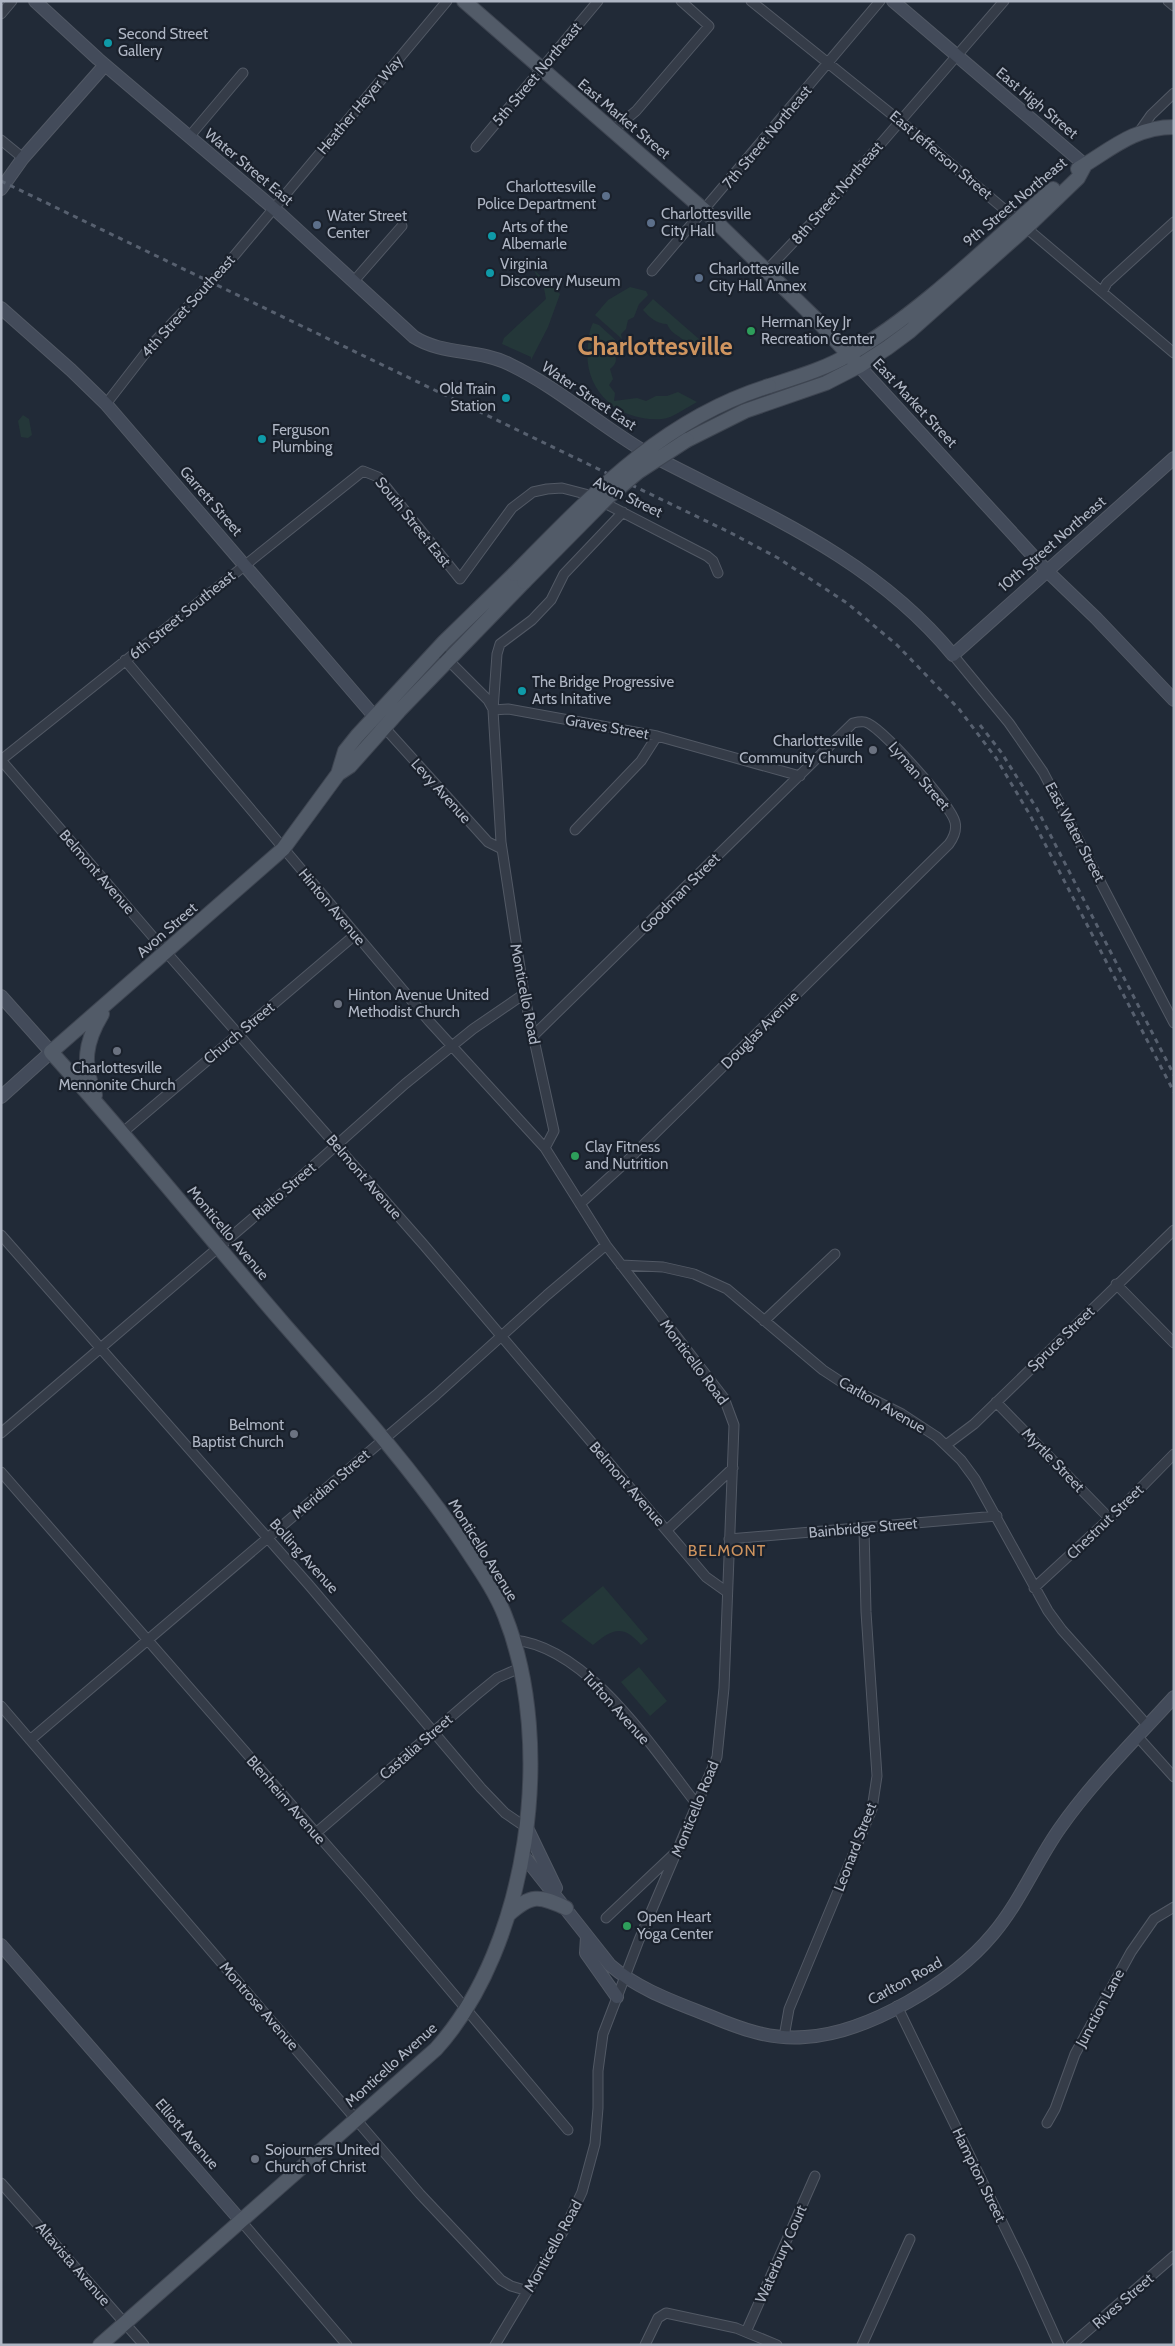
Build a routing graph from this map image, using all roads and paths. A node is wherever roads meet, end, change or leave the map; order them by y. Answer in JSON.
{"nodes":[{"id":1,"x":12,"y":1,"type":"edge"},
{"id":2,"x":35,"y":1,"type":"edge"},
{"id":3,"x":446,"y":1,"type":"edge"},
{"id":4,"x":464,"y":1,"type":"edge"},
{"id":5,"x":598,"y":1,"type":"edge"},
{"id":6,"x":681,"y":1,"type":"edge"},
{"id":7,"x":751,"y":1,"type":"edge"},
{"id":8,"x":880,"y":1,"type":"edge"},
{"id":9,"x":893,"y":1,"type":"edge"},
{"id":10,"x":1004,"y":1,"type":"edge"},
{"id":11,"x":1168,"y":1,"type":"edge"},
{"id":12,"x":1174,"y":6,"type":"edge"},
{"id":13,"x":1,"y":14,"type":"edge"},
{"id":14,"x":955,"y":55,"type":"junction"},
{"id":15,"x":828,"y":63,"type":"junction"},
{"id":16,"x":105,"y":65,"type":"junction"},
{"id":17,"x":540,"y":69,"type":"junction"},
{"id":18,"x":243,"y":73,"type":"dead end"},
{"id":19,"x":1174,"y":93,"type":"edge"},
{"id":20,"x":900,"y":121,"type":"junction"},
{"id":21,"x":1174,"y":128,"type":"edge"},
{"id":22,"x":613,"y":130,"type":"junction"},
{"id":23,"x":1139,"y":132,"type":"junction"},
{"id":24,"x":190,"y":137,"type":"junction"},
{"id":25,"x":1,"y":140,"type":"edge"},
{"id":26,"x":476,"y":147,"type":"dead end"},
{"id":27,"x":24,"y":158,"type":"junction"},
{"id":28,"x":1085,"y":165,"type":"junction"},
{"id":29,"x":1,"y":189,"type":"edge"},
{"id":30,"x":273,"y":209,"type":"junction"},
{"id":31,"x":705,"y":211,"type":"junction"},
{"id":32,"x":1174,"y":222,"type":"edge"},
{"id":33,"x":1022,"y":223,"type":"junction"},
{"id":34,"x":402,"y":226,"type":"dead end"},
{"id":35,"x":767,"y":270,"type":"junction"},
{"id":36,"x":652,"y":271,"type":"dead end"},
{"id":37,"x":354,"y":281,"type":"junction"},
{"id":38,"x":1102,"y":292,"type":"junction"},
{"id":39,"x":1,"y":308,"type":"edge"},
{"id":40,"x":1174,"y":353,"type":"edge"},
{"id":41,"x":850,"y":355,"type":"junction"},
{"id":42,"x":859,"y":366,"type":"junction"},
{"id":43,"x":106,"y":404,"type":"junction"},
{"id":44,"x":1174,"y":458,"type":"edge"},
{"id":45,"x":363,"y":471,"type":"joint"},
{"id":46,"x":623,"y":512,"type":"junction"},
{"id":47,"x":244,"y":565,"type":"junction"},
{"id":48,"x":1046,"y":570,"type":"junction"},
{"id":49,"x":718,"y":573,"type":"dead end"},
{"id":50,"x":519,"y":578,"type":"junction"},
{"id":51,"x":460,"y":580,"type":"joint"},
{"id":52,"x":437,"y":649,"type":"junction"},
{"id":53,"x":953,"y":655,"type":"junction"},
{"id":54,"x":124,"y":660,"type":"junction"},
{"id":55,"x":448,"y":660,"type":"junction"},
{"id":56,"x":1174,"y":700,"type":"edge"},
{"id":57,"x":493,"y":710,"type":"junction"},
{"id":58,"x":380,"y":722,"type":"junction"},
{"id":59,"x":657,"y":736,"type":"junction"},
{"id":60,"x":827,"y":749,"type":"joint"},
{"id":61,"x":1,"y":760,"type":"edge"},
{"id":62,"x":800,"y":776,"type":"junction"},
{"id":63,"x":576,"y":830,"type":"dead end"},
{"id":64,"x":283,"y":849,"type":"junction"},
{"id":65,"x":502,"y":849,"type":"junction"},
{"id":66,"x":939,"y":854,"type":"joint"},
{"id":67,"x":356,"y":934,"type":"junction"},
{"id":68,"x":166,"y":952,"type":"junction"},
{"id":69,"x":524,"y":994,"type":"junction"},
{"id":70,"x":1,"y":996,"type":"edge"},
{"id":71,"x":111,"y":1000,"type":"junction"},
{"id":72,"x":1174,"y":1023,"type":"edge"},
{"id":73,"x":239,"y":1033,"type":"junction"},
{"id":74,"x":533,"y":1036,"type":"junction"},
{"id":75,"x":452,"y":1046,"type":"junction"},
{"id":76,"x":51,"y":1052,"type":"junction"},
{"id":77,"x":1,"y":1096,"type":"edge"},
{"id":78,"x":99,"y":1104,"type":"junction"},
{"id":79,"x":122,"y":1132,"type":"junction"},
{"id":80,"x":336,"y":1146,"type":"junction"},
{"id":81,"x":546,"y":1148,"type":"junction"},
{"id":82,"x":580,"y":1204,"type":"junction"},
{"id":83,"x":1174,"y":1230,"type":"edge"},
{"id":84,"x":1,"y":1235,"type":"edge"},
{"id":85,"x":606,"y":1245,"type":"junction"},
{"id":86,"x":218,"y":1248,"type":"junction"},
{"id":87,"x":835,"y":1254,"type":"dead end"},
{"id":88,"x":621,"y":1265,"type":"junction"},
{"id":89,"x":1116,"y":1284,"type":"junction"},
{"id":90,"x":764,"y":1321,"type":"junction"},
{"id":91,"x":501,"y":1336,"type":"junction"},
{"id":92,"x":1174,"y":1343,"type":"edge"},
{"id":93,"x":100,"y":1350,"type":"junction"},
{"id":94,"x":996,"y":1402,"type":"junction"},
{"id":95,"x":1,"y":1433,"type":"edge"},
{"id":96,"x":383,"y":1438,"type":"junction"},
{"id":97,"x":946,"y":1445,"type":"junction"},
{"id":98,"x":1174,"y":1454,"type":"edge"},
{"id":99,"x":733,"y":1468,"type":"junction"},
{"id":100,"x":1,"y":1472,"type":"edge"},
{"id":101,"x":997,"y":1516,"type":"junction"},
{"id":102,"x":1110,"y":1519,"type":"junction"},
{"id":103,"x":864,"y":1528,"type":"junction"},
{"id":104,"x":667,"y":1530,"type":"junction"},
{"id":105,"x":267,"y":1539,"type":"junction"},
{"id":106,"x":729,"y":1539,"type":"junction"},
{"id":107,"x":1034,"y":1588,"type":"junction"},
{"id":108,"x":727,"y":1592,"type":"junction"},
{"id":109,"x":513,"y":1640,"type":"junction"},
{"id":110,"x":148,"y":1641,"type":"junction"},
{"id":111,"x":520,"y":1668,"type":"junction"},
{"id":112,"x":1174,"y":1697,"type":"edge"},
{"id":113,"x":1,"y":1706,"type":"edge"},
{"id":114,"x":1148,"y":1726,"type":"junction"},
{"id":115,"x":434,"y":1732,"type":"junction"},
{"id":116,"x":1138,"y":1736,"type":"junction"},
{"id":117,"x":30,"y":1740,"type":"junction"},
{"id":118,"x":1174,"y":1777,"type":"edge"},
{"id":119,"x":698,"y":1806,"type":"junction"},
{"id":120,"x":527,"y":1828,"type":"junction"},
{"id":121,"x":316,"y":1833,"type":"junction"},
{"id":122,"x":680,"y":1849,"type":"junction"},
{"id":123,"x":523,"y":1855,"type":"junction"},
{"id":124,"x":1174,"y":1907,"type":"edge"},
{"id":125,"x":566,"y":1908,"type":"junction"},
{"id":126,"x":508,"y":1916,"type":"junction"},
{"id":127,"x":606,"y":1918,"type":"dead end"},
{"id":128,"x":587,"y":1937,"type":"junction"},
{"id":129,"x":1,"y":1945,"type":"edge"},
{"id":130,"x":624,"y":1977,"type":"junction"},
{"id":131,"x":617,"y":1997,"type":"junction"},
{"id":132,"x":897,"y":2006,"type":"junction"},
{"id":133,"x":467,"y":2010,"type":"junction"},
{"id":134,"x":784,"y":2037,"type":"junction"},
{"id":135,"x":356,"y":2119,"type":"junction"},
{"id":136,"x":1047,"y":2123,"type":"dead end"},
{"id":137,"x":568,"y":2130,"type":"dead end"},
{"id":138,"x":815,"y":2176,"type":"dead end"},
{"id":139,"x":1,"y":2183,"type":"edge"},
{"id":140,"x":241,"y":2221,"type":"junction"},
{"id":141,"x":910,"y":2239,"type":"dead end"},
{"id":142,"x":1174,"y":2256,"type":"edge"},
{"id":143,"x":528,"y":2292,"type":"junction"},
{"id":144,"x":124,"y":2323,"type":"junction"},
{"id":145,"x":746,"y":2332,"type":"junction"},
{"id":146,"x":771,"y":2344,"type":"edge"},
{"id":147,"x":100,"y":2345,"type":"edge"},
{"id":148,"x":144,"y":2345,"type":"edge"},
{"id":149,"x":347,"y":2345,"type":"edge"},
{"id":150,"x":495,"y":2345,"type":"edge"},
{"id":151,"x":645,"y":2345,"type":"edge"},
{"id":152,"x":862,"y":2345,"type":"edge"},
{"id":153,"x":1059,"y":2345,"type":"edge"},
{"id":154,"x":1071,"y":2345,"type":"edge"}],
"edges":[{"from":1,"to":13,"type":"street"},
{"from":2,"to":16,"type":"street","name":"Water Street East"},
{"from":3,"to":30,"type":"street","name":"Heather Heyer Way"},
{"from":4,"to":17,"type":"main road","name":"East Market Street"},
{"from":5,"to":17,"type":"street","name":"5th Street Northeast"},
{"from":6,"to":22,"type":"street"},
{"from":7,"to":15,"type":"street","name":"East Jefferson Street"},
{"from":8,"to":15,"type":"street","name":"7th Street Northeast"},
{"from":9,"to":14,"type":"street","name":"East High Street"},
{"from":10,"to":14,"type":"street","name":"8th Street Northeast"},
{"from":11,"to":12,"type":"street"},
{"from":14,"to":20,"type":"street","name":"8th Street Northeast"},
{"from":14,"to":28,"type":"street","name":"East High Street"},
{"from":15,"to":20,"type":"street","name":"East Jefferson Street"},
{"from":15,"to":31,"type":"street","name":"7th Street Northeast"},
{"from":16,"to":24,"type":"street","name":"Water Street East"},
{"from":16,"to":27,"type":"street"},
{"from":17,"to":22,"type":"main road","name":"East Market Street"},
{"from":17,"to":26,"type":"street","name":"5th Street Northeast"},
{"from":18,"to":24,"type":"street"},
{"from":19,"to":23,"type":"street"},
{"from":20,"to":33,"type":"street","name":"East Jefferson Street"},
{"from":20,"to":35,"type":"street","name":"8th Street Northeast"},
{"from":21,"to":23,"type":"main road"},
{"from":22,"to":31,"type":"main road","name":"East Market Street"},
{"from":23,"to":28,"type":"main road"},
{"from":24,"to":30,"type":"street","name":"Water Street East"},
{"from":25,"to":27,"type":"street"},
{"from":27,"to":29,"type":"street"},
{"from":28,"to":33,"type":"main road","name":"9th Street Northeast"},
{"from":30,"to":37,"type":"street","name":"Water Street East"},
{"from":30,"to":43,"type":"street","name":"4th Street Southeast"},
{"from":31,"to":35,"type":"main road","name":"East Market Street"},
{"from":31,"to":36,"type":"street","name":"7th Street Northeast"},
{"from":32,"to":38,"type":"street"},
{"from":33,"to":38,"type":"street","name":"East Jefferson Street"},
{"from":33,"to":41,"type":"main road","name":"9th Street Northeast"},
{"from":33,"to":42,"type":"main road","name":"9th Street Northeast"},
{"from":34,"to":37,"type":"street"},
{"from":35,"to":41,"type":"main road","name":"East Market Street"},
{"from":37,"to":53,"type":"street","name":"Water Street East"},
{"from":38,"to":40,"type":"street","name":"East Jefferson Street"},
{"from":39,"to":43,"type":"street","name":"Garrett Street"},
{"from":41,"to":42,"type":"main road","name":"East Market Street"},
{"from":41,"to":50,"type":"main road","name":"9th Street Northeast","bridge":true},
{"from":42,"to":48,"type":"street","name":"East Market Street"},
{"from":42,"to":50,"type":"main road","name":"9th Street Northeast","bridge":true},
{"from":43,"to":47,"type":"street","name":"Garrett Street"},
{"from":44,"to":48,"type":"street","name":"10th Street Northeast"},
{"from":45,"to":47,"type":"street","name":"6th Street Southeast"},
{"from":45,"to":51,"type":"street","name":"South Street East"},
{"from":46,"to":49,"type":"street","name":"Avon Street"},
{"from":46,"to":51,"type":"street","name":"Avon Street"},
{"from":46,"to":57,"type":"street","name":"Monticello Road"},
{"from":47,"to":54,"type":"street","name":"6th Street Southeast"},
{"from":47,"to":58,"type":"street","name":"Garrett Street"},
{"from":48,"to":53,"type":"street","name":"10th Street Northeast"},
{"from":48,"to":56,"type":"street","name":"East Market Street"},
{"from":50,"to":52,"type":"main road","name":"Avon Street"},
{"from":50,"to":55,"type":"main road","name":"Avon Street"},
{"from":52,"to":55,"type":"street"},
{"from":52,"to":58,"type":"main road","name":"Avon Street"},
{"from":53,"to":72,"type":"street","name":"East Water Street"},
{"from":54,"to":61,"type":"street","name":"6th Street Southeast"},
{"from":54,"to":64,"type":"street","name":"Hinton Avenue"},
{"from":55,"to":57,"type":"street"},
{"from":55,"to":58,"type":"main road","name":"Avon Street"},
{"from":57,"to":59,"type":"street","name":"Graves Street"},
{"from":57,"to":65,"type":"street","name":"Monticello Road"},
{"from":58,"to":64,"type":"main road","name":"Avon Street"},
{"from":58,"to":65,"type":"street","name":"Levy Avenue"},
{"from":59,"to":62,"type":"street","name":"Graves Street"},
{"from":59,"to":63,"type":"street"},
{"from":60,"to":62,"type":"street","name":"Goodman Street"},
{"from":60,"to":66,"type":"street","name":"Lyman Street"},
{"from":61,"to":68,"type":"street","name":"Belmont Avenue"},
{"from":62,"to":74,"type":"street","name":"Goodman Street"},
{"from":64,"to":67,"type":"street","name":"Hinton Avenue"},
{"from":64,"to":68,"type":"main road","name":"Avon Street"},
{"from":65,"to":69,"type":"street","name":"Monticello Road"},
{"from":66,"to":82,"type":"street","name":"Douglas Avenue"},
{"from":67,"to":73,"type":"street","name":"Church Street"},
{"from":67,"to":75,"type":"street","name":"Hinton Avenue"},
{"from":68,"to":71,"type":"main road","name":"Avon Street"},
{"from":68,"to":73,"type":"street","name":"Belmont Avenue"},
{"from":69,"to":74,"type":"street","name":"Monticello Road"},
{"from":69,"to":75,"type":"street","name":"Rialto Street"},
{"from":70,"to":76,"type":"street","name":"Monticello Avenue"},
{"from":71,"to":76,"type":"main road","name":"Avon Street"},
{"from":71,"to":78,"type":"main road"},
{"from":73,"to":79,"type":"street","name":"Church Street"},
{"from":73,"to":80,"type":"street","name":"Belmont Avenue"},
{"from":74,"to":81,"type":"street","name":"Monticello Road"},
{"from":75,"to":80,"type":"street","name":"Rialto Street"},
{"from":75,"to":81,"type":"street","name":"Hinton Avenue"},
{"from":76,"to":77,"type":"street","name":"Avon Street"},
{"from":76,"to":78,"type":"main road","name":"Monticello Avenue"},
{"from":78,"to":79,"type":"main road","name":"Monticello Avenue"},
{"from":79,"to":86,"type":"main road","name":"Monticello Avenue"},
{"from":80,"to":86,"type":"street","name":"Rialto Street"},
{"from":80,"to":91,"type":"street","name":"Belmont Avenue"},
{"from":81,"to":82,"type":"street","name":"Monticello Road"},
{"from":82,"to":85,"type":"street","name":"Monticello Road"},
{"from":83,"to":89,"type":"street","name":"Spruce Street"},
{"from":84,"to":93,"type":"street","name":"Bolling Avenue"},
{"from":85,"to":88,"type":"street","name":"Monticello Road"},
{"from":85,"to":91,"type":"street","name":"Meridian Street"},
{"from":86,"to":93,"type":"street","name":"Rialto Street"},
{"from":86,"to":96,"type":"main road","name":"Monticello Avenue"},
{"from":87,"to":90,"type":"street"},
{"from":88,"to":90,"type":"street","name":"Carlton Avenue"},
{"from":88,"to":99,"type":"street","name":"Monticello Road"},
{"from":89,"to":92,"type":"street"},
{"from":89,"to":94,"type":"street","name":"Spruce Street"},
{"from":90,"to":97,"type":"street","name":"Carlton Avenue"},
{"from":91,"to":96,"type":"street","name":"Meridian Street"},
{"from":91,"to":104,"type":"street","name":"Belmont Avenue"},
{"from":93,"to":95,"type":"street","name":"Rialto Street"},
{"from":93,"to":105,"type":"street","name":"Bolling Avenue"},
{"from":94,"to":97,"type":"street","name":"Spruce Street"},
{"from":94,"to":102,"type":"street","name":"Myrtle Street"},
{"from":96,"to":105,"type":"street","name":"Meridian Street"},
{"from":96,"to":109,"type":"main road","name":"Monticello Avenue"},
{"from":97,"to":101,"type":"street","name":"Carlton Avenue"},
{"from":98,"to":102,"type":"street","name":"Chestnut Street"},
{"from":99,"to":104,"type":"street"},
{"from":99,"to":106,"type":"street","name":"Monticello Road"},
{"from":100,"to":110,"type":"street","name":"Blenheim Avenue"},
{"from":101,"to":103,"type":"street","name":"Bainbridge Street"},
{"from":101,"to":107,"type":"street","name":"Carlton Avenue"},
{"from":102,"to":107,"type":"street","name":"Chestnut Street"},
{"from":103,"to":106,"type":"street","name":"Bainbridge Street"},
{"from":103,"to":134,"type":"street","name":"Leonard Street"},
{"from":104,"to":108,"type":"street","name":"Belmont Avenue"},
{"from":105,"to":110,"type":"street","name":"Meridian Street"},
{"from":105,"to":115,"type":"street","name":"Bolling Avenue"},
{"from":106,"to":108,"type":"street","name":"Monticello Road"},
{"from":107,"to":114,"type":"street","name":"Carlton Avenue"},
{"from":108,"to":119,"type":"street","name":"Monticello Road"},
{"from":109,"to":111,"type":"main road","name":"Monticello Avenue"},
{"from":109,"to":119,"type":"street","name":"Tufton Avenue"},
{"from":110,"to":117,"type":"street","name":"Meridian Street"},
{"from":110,"to":121,"type":"street","name":"Blenheim Avenue"},
{"from":111,"to":115,"type":"street","name":"Castalia Street"},
{"from":111,"to":120,"type":"main road","name":"Monticello Avenue"},
{"from":112,"to":114,"type":"street","name":"Carlton Road"},
{"from":113,"to":117,"type":"street","name":"Montrose Avenue"},
{"from":114,"to":116,"type":"street","name":"Carlton Road"},
{"from":115,"to":120,"type":"street","name":"Bolling Avenue"},
{"from":115,"to":121,"type":"street","name":"Castalia Street"},
{"from":116,"to":118,"type":"street"},
{"from":116,"to":132,"type":"street","name":"Carlton Road"},
{"from":117,"to":135,"type":"street","name":"Montrose Avenue"},
{"from":119,"to":122,"type":"street","name":"Monticello Road"},
{"from":120,"to":123,"type":"main road","name":"Monticello Avenue"},
{"from":120,"to":125,"type":"street","name":"Bolling Avenue"},
{"from":121,"to":133,"type":"street","name":"Blenheim Avenue"},
{"from":122,"to":127,"type":"street"},
{"from":122,"to":130,"type":"street","name":"Monticello Road"},
{"from":123,"to":125,"type":"street","name":"Bolling Avenue"},
{"from":123,"to":126,"type":"main road","name":"Monticello Avenue"},
{"from":124,"to":136,"type":"street","name":"Junction Lane"},
{"from":125,"to":126,"type":"main road"},
{"from":125,"to":128,"type":"street","name":"Bolling Avenue"},
{"from":126,"to":133,"type":"main road","name":"Monticello Avenue"},
{"from":128,"to":130,"type":"street","name":"Bolling Avenue"},
{"from":128,"to":131,"type":"street"},
{"from":129,"to":140,"type":"street","name":"Elliott Avenue"},
{"from":130,"to":131,"type":"street","name":"Monticello Road"},
{"from":130,"to":134,"type":"street","name":"Carlton Road"},
{"from":131,"to":143,"type":"street","name":"Monticello Road"},
{"from":132,"to":134,"type":"street","name":"Carlton Road"},
{"from":132,"to":153,"type":"street","name":"Hampton Street"},
{"from":133,"to":135,"type":"main road","name":"Monticello Avenue"},
{"from":133,"to":137,"type":"street","name":"Blenheim Avenue"},
{"from":135,"to":140,"type":"main road","name":"Monticello Avenue"},
{"from":135,"to":143,"type":"street","name":"Montrose Avenue"},
{"from":138,"to":145,"type":"street","name":"Waterbury Court"},
{"from":139,"to":144,"type":"street","name":"Altavista Avenue"},
{"from":140,"to":144,"type":"main road","name":"Monticello Avenue"},
{"from":140,"to":149,"type":"street","name":"Elliott Avenue"},
{"from":141,"to":152,"type":"street"},
{"from":142,"to":154,"type":"street","name":"Rives Street"},
{"from":143,"to":150,"type":"street","name":"Monticello Road"},
{"from":144,"to":147,"type":"main road","name":"Monticello Avenue"},
{"from":144,"to":148,"type":"street","name":"Altavista Avenue"},
{"from":145,"to":146,"type":"street"},
{"from":145,"to":151,"type":"street"}]}
